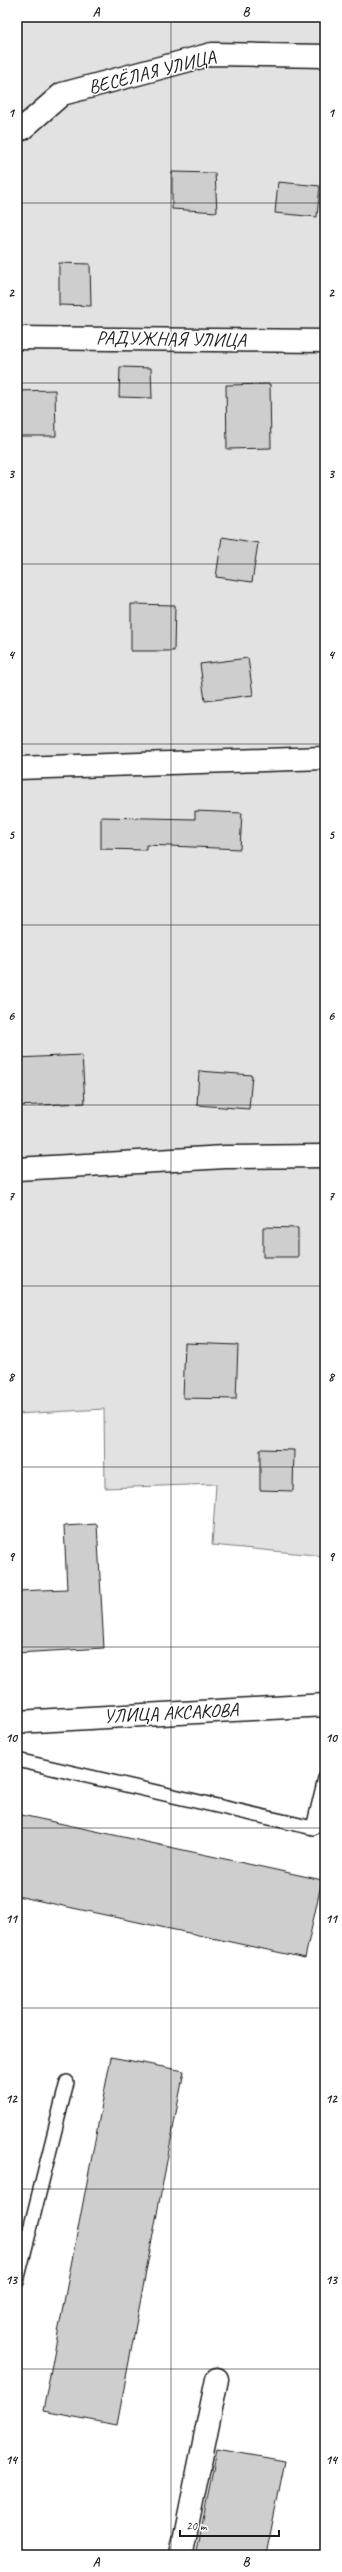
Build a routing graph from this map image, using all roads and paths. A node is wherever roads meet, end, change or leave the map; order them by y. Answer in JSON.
{"nodes":[{"id":1,"x":325,"y":56,"type":"edge"},
{"id":2,"x":17,"y":129,"type":"edge"},
{"id":3,"x":17,"y":338,"type":"edge"},
{"id":4,"x":325,"y":341,"type":"edge"},
{"id":5,"x":325,"y":758,"type":"edge"},
{"id":6,"x":17,"y":768,"type":"edge"},
{"id":7,"x":325,"y":1156,"type":"edge"},
{"id":8,"x":17,"y":1169,"type":"edge"},
{"id":9,"x":325,"y":1705,"type":"edge"},
{"id":10,"x":17,"y":1722,"type":"edge"},
{"id":11,"x":17,"y":1760,"type":"edge"},
{"id":12,"x":325,"y":1778,"type":"edge"},
{"id":13,"x":67,"y":2082,"type":"dead end"},
{"id":14,"x":17,"y":2281,"type":"edge"},
{"id":15,"x":218,"y":2379,"type":"dead end"},
{"id":16,"x":181,"y":2555,"type":"edge"}],
"edges":[{"from":1,"to":2,"type":"street","name":"ВЕСЁЛАЯ УЛИЦА"},
{"from":3,"to":4,"type":"street","name":"РАДУЖНАЯ УЛИЦА"},
{"from":5,"to":6,"type":"street"},
{"from":7,"to":8,"type":"street"},
{"from":9,"to":10,"type":"street","name":"УЛИЦА АКСАКОВА"},
{"from":11,"to":12,"type":"lane"},
{"from":13,"to":14,"type":"lane"},
{"from":15,"to":16,"type":"street"}]}
